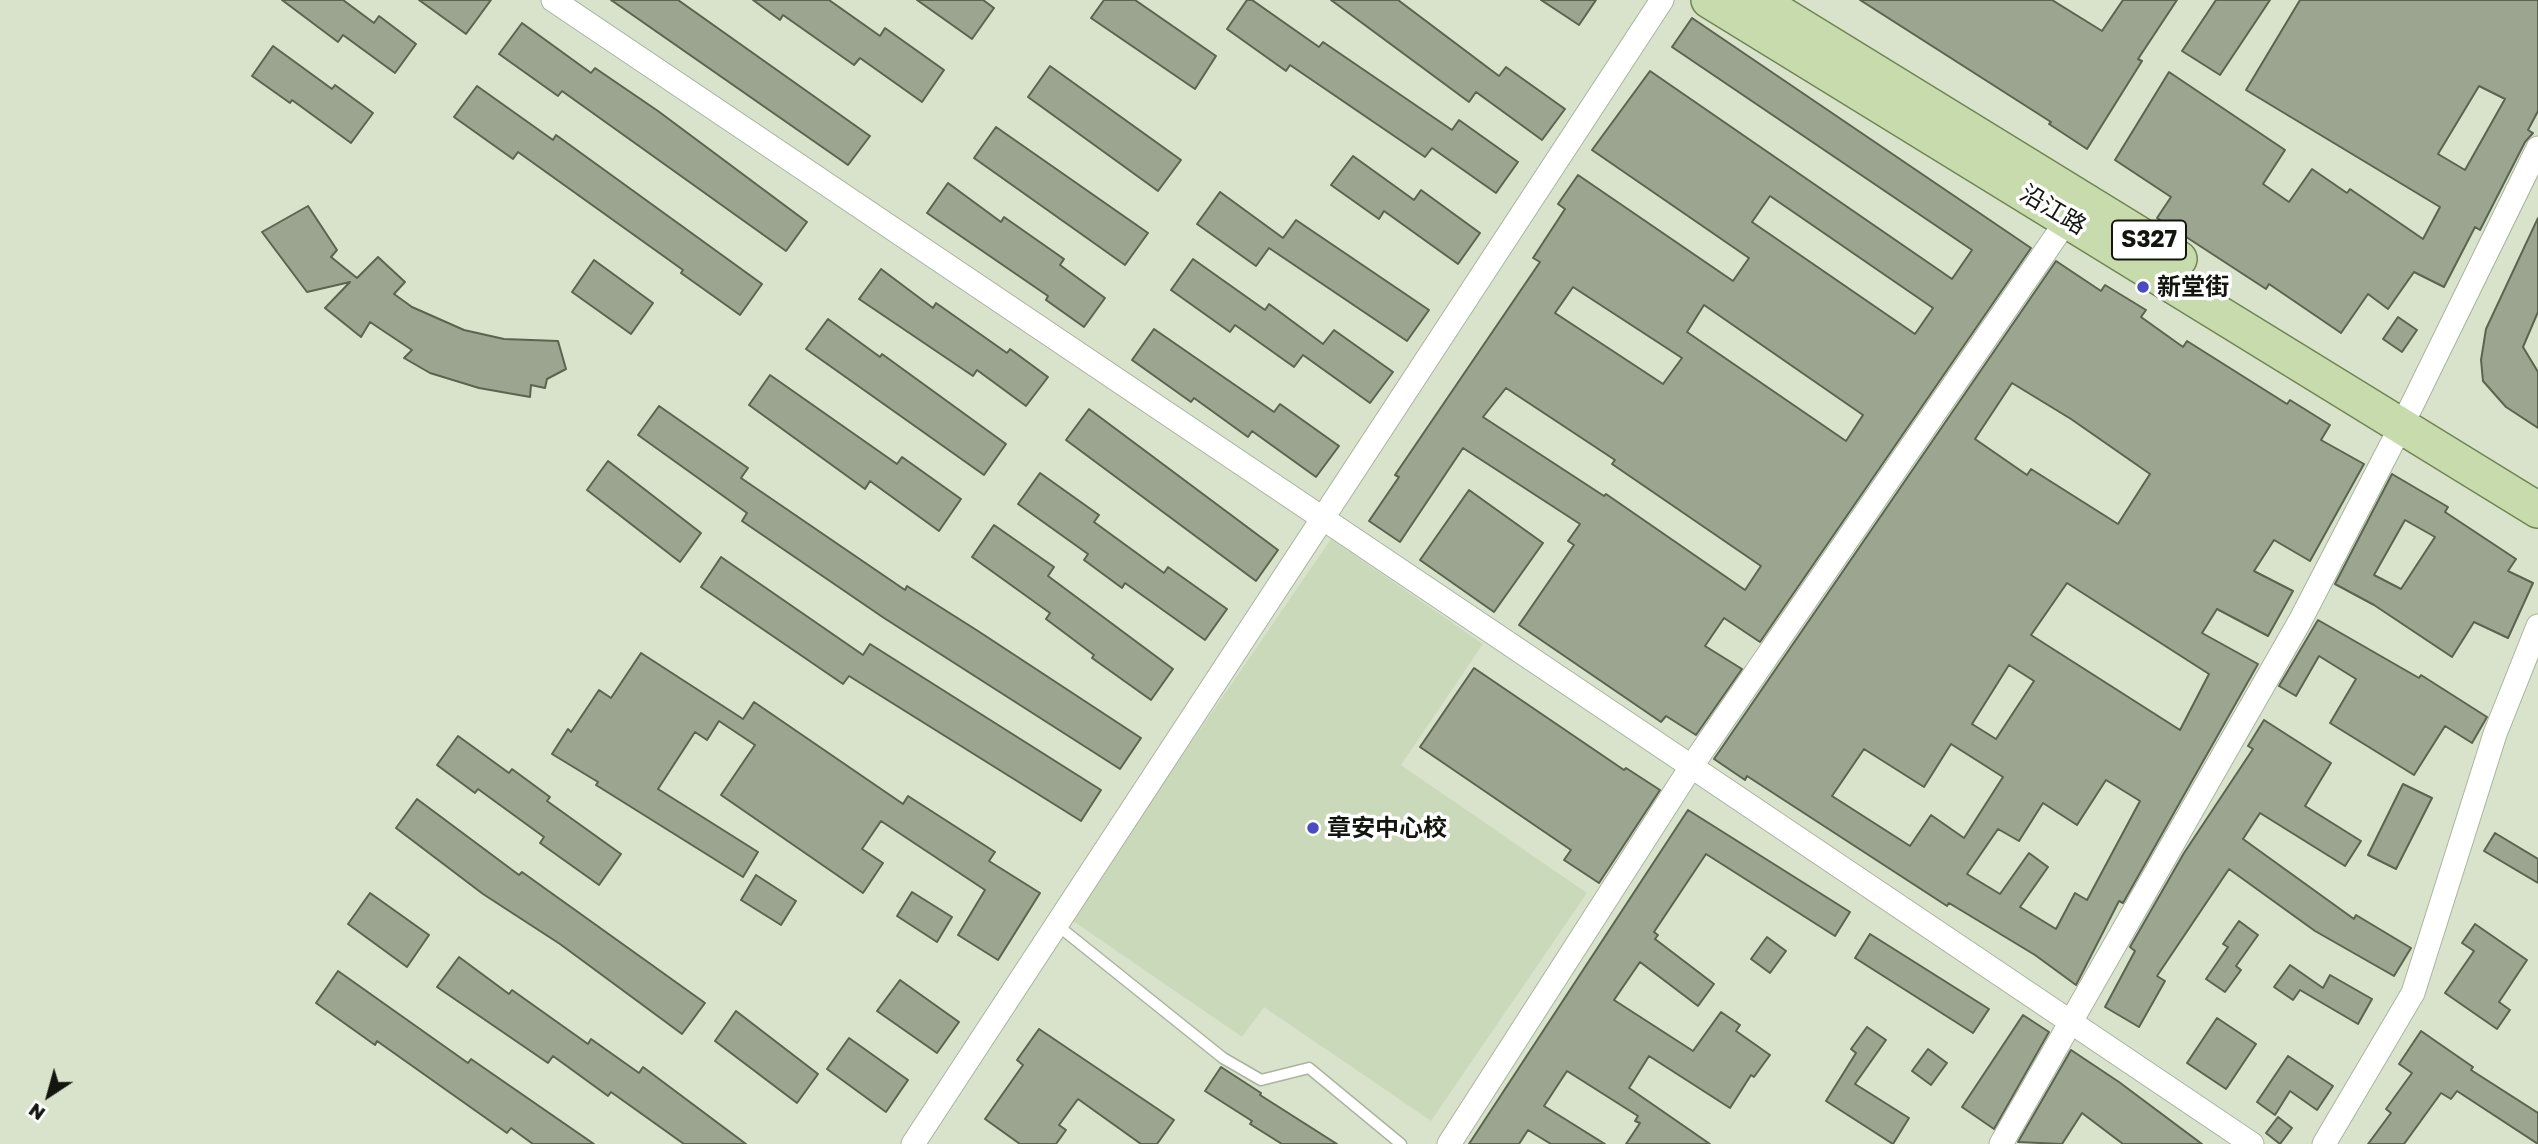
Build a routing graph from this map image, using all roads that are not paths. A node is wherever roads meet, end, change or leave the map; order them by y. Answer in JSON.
{"nodes":[{"id":1,"x":553,"y":0,"type":"edge"},
{"id":2,"x":1662,"y":0,"type":"edge"},
{"id":3,"x":1709,"y":0,"type":"edge"},
{"id":4,"x":1758,"y":0,"type":"edge"},
{"id":5,"x":2538,"y":148,"type":"edge"},
{"id":6,"x":2075,"y":209,"type":"junction"},
{"id":7,"x":2406,"y":414,"type":"junction"},
{"id":8,"x":2538,"y":485,"type":"edge"},
{"id":9,"x":2538,"y":510,"type":"edge"},
{"id":10,"x":1324,"y":520,"type":"junction"},
{"id":11,"x":2538,"y":626,"type":"edge"},
{"id":12,"x":1691,"y":767,"type":"junction"},
{"id":13,"x":1057,"y":925,"type":"junction"},
{"id":14,"x":2070,"y":1022,"type":"junction"},
{"id":15,"x":913,"y":1144,"type":"edge"},
{"id":16,"x":1401,"y":1144,"type":"edge"},
{"id":17,"x":1449,"y":1144,"type":"edge"},
{"id":18,"x":2001,"y":1144,"type":"edge"},
{"id":19,"x":2252,"y":1144,"type":"edge"},
{"id":20,"x":2324,"y":1144,"type":"edge"}],
"edges":[{"from":1,"to":10,"type":"street"},
{"from":2,"to":10,"type":"street"},
{"from":3,"to":6,"type":"main road","name":"沿江路"},
{"from":4,"to":6,"type":"main road","name":"沿江路"},
{"from":5,"to":7,"type":"street"},
{"from":6,"to":7,"type":"main road","name":"沿江路"},
{"from":6,"to":12,"type":"street"},
{"from":7,"to":8,"type":"main road","name":"沿江路"},
{"from":7,"to":9,"type":"main road","name":"沿江路"},
{"from":7,"to":14,"type":"street"},
{"from":10,"to":12,"type":"street"},
{"from":10,"to":13,"type":"street"},
{"from":11,"to":20,"type":"street"},
{"from":12,"to":14,"type":"street"},
{"from":12,"to":17,"type":"street"},
{"from":13,"to":15,"type":"street"},
{"from":13,"to":16,"type":"lane"},
{"from":14,"to":18,"type":"street"},
{"from":14,"to":19,"type":"street"}]}
